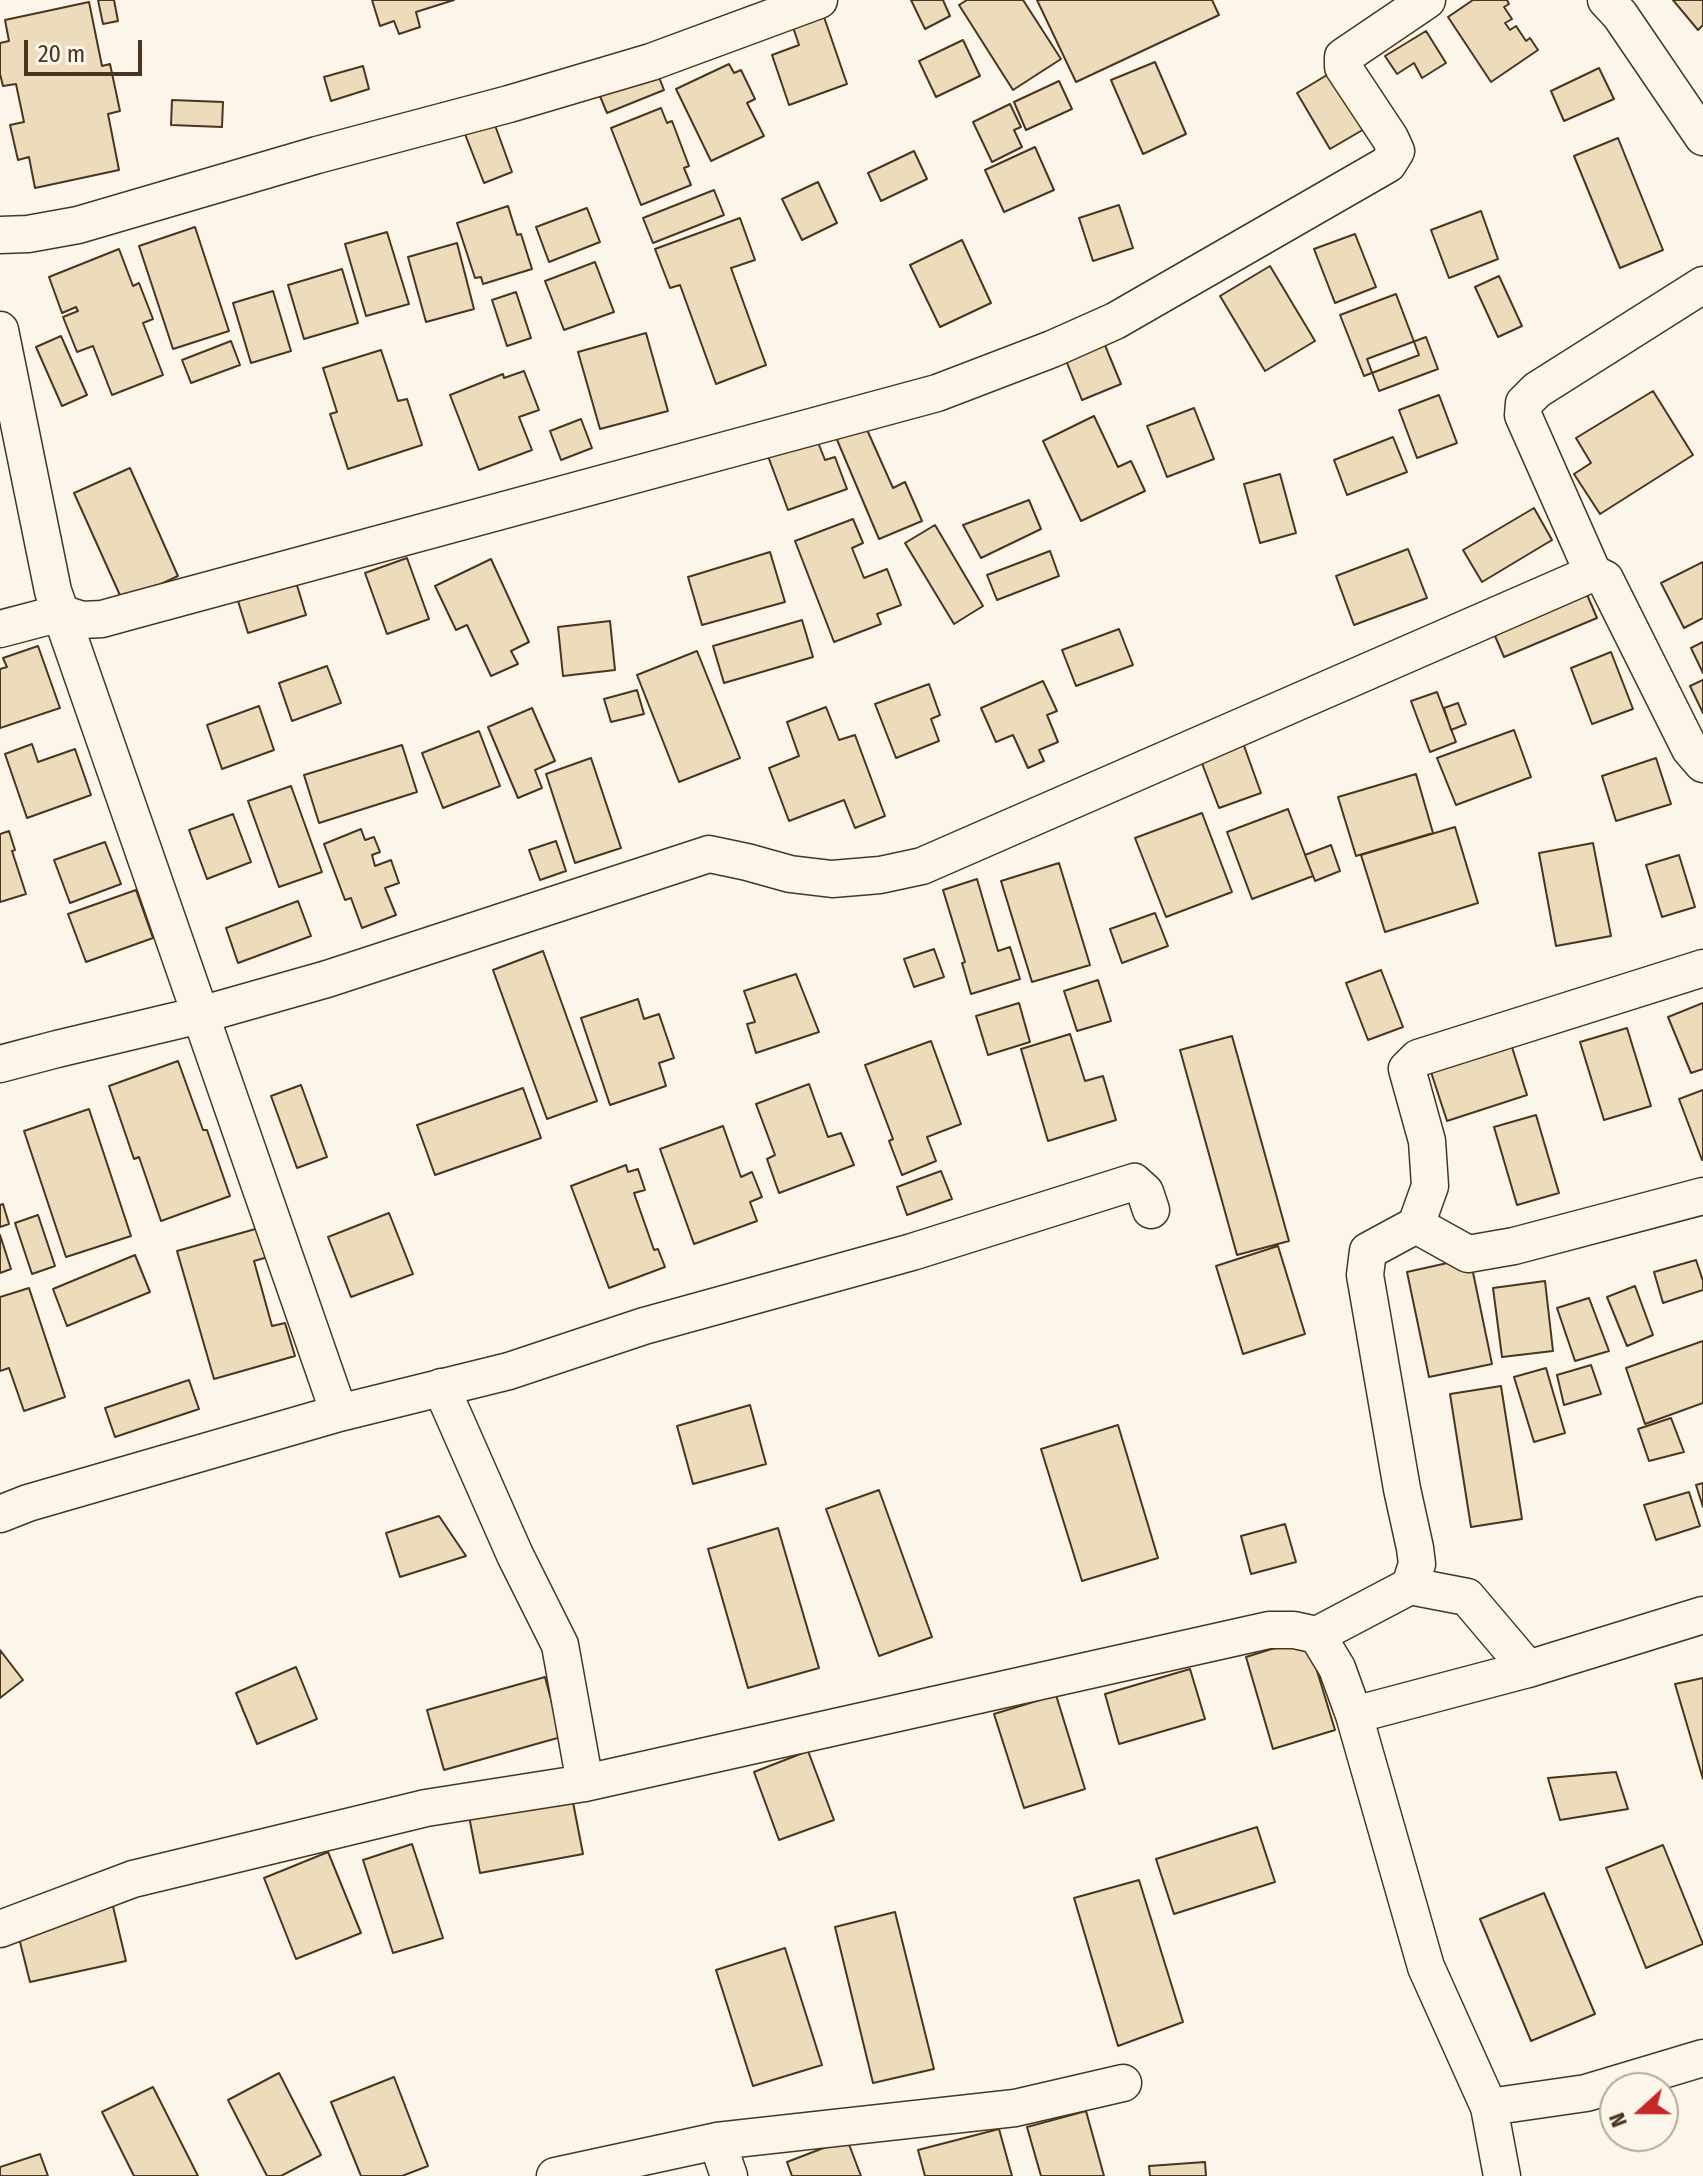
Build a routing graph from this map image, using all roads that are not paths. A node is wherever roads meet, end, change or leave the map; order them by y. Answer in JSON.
{"nodes":[{"id":1,"x":819,"y":0,"type":"edge"},
{"id":2,"x":1427,"y":0,"type":"edge"},
{"id":3,"x":1606,"y":0,"type":"edge"},
{"id":4,"x":1703,"y":137,"type":"edge"},
{"id":5,"x":0,"y":235,"type":"edge"},
{"id":6,"x":1703,"y":285,"type":"edge"},
{"id":7,"x":0,"y":330,"type":"edge"},
{"id":8,"x":1593,"y":573,"type":"junction"},
{"id":9,"x":61,"y":613,"type":"junction"},
{"id":10,"x":0,"y":629,"type":"edge"},
{"id":11,"x":1703,"y":762,"type":"edge"},
{"id":12,"x":1703,"y":968,"type":"edge"},
{"id":13,"x":200,"y":1015,"type":"junction"},
{"id":14,"x":0,"y":1064,"type":"edge"},
{"id":15,"x":1703,"y":1196,"type":"edge"},
{"id":16,"x":1151,"y":1210,"type":"dead end"},
{"id":17,"x":1416,"y":1225,"type":"junction"},
{"id":18,"x":441,"y":1387,"type":"junction"},
{"id":19,"x":339,"y":1413,"type":"junction"},
{"id":20,"x":0,"y":1514,"type":"edge"},
{"id":21,"x":1410,"y":1586,"type":"junction"},
{"id":22,"x":1703,"y":1615,"type":"edge"},
{"id":23,"x":1317,"y":1635,"type":"junction"},
{"id":24,"x":1528,"y":1669,"type":"junction"},
{"id":25,"x":1354,"y":1715,"type":"junction"},
{"id":26,"x":585,"y":1783,"type":"junction"},
{"id":27,"x":0,"y":1929,"type":"edge"},
{"id":28,"x":1703,"y":2058,"type":"edge"},
{"id":29,"x":1123,"y":2083,"type":"dead end"},
{"id":30,"x":1489,"y":2107,"type":"junction"},
{"id":31,"x":717,"y":2141,"type":"junction"},
{"id":32,"x":555,"y":2176,"type":"edge"},
{"id":33,"x":729,"y":2176,"type":"edge"},
{"id":34,"x":1502,"y":2176,"type":"edge"}],
"edges":[{"from":1,"to":5,"type":"street"},
{"from":2,"to":9,"type":"street"},
{"from":3,"to":4,"type":"street"},
{"from":6,"to":8,"type":"street"},
{"from":7,"to":9,"type":"street"},
{"from":8,"to":11,"type":"street"},
{"from":8,"to":13,"type":"street"},
{"from":9,"to":10,"type":"street"},
{"from":9,"to":13,"type":"street"},
{"from":12,"to":17,"type":"street"},
{"from":13,"to":14,"type":"street"},
{"from":13,"to":19,"type":"street"},
{"from":15,"to":17,"type":"street"},
{"from":16,"to":18,"type":"street"},
{"from":17,"to":21,"type":"street"},
{"from":18,"to":19,"type":"street"},
{"from":18,"to":26,"type":"street"},
{"from":19,"to":20,"type":"street"},
{"from":21,"to":23,"type":"street"},
{"from":21,"to":24,"type":"street"},
{"from":22,"to":24,"type":"street"},
{"from":23,"to":25,"type":"street"},
{"from":23,"to":26,"type":"street"},
{"from":24,"to":25,"type":"street"},
{"from":25,"to":30,"type":"street"},
{"from":26,"to":27,"type":"street"},
{"from":28,"to":30,"type":"street"},
{"from":29,"to":31,"type":"street"},
{"from":30,"to":34,"type":"street"},
{"from":31,"to":32,"type":"street"},
{"from":31,"to":33,"type":"street"}]}
